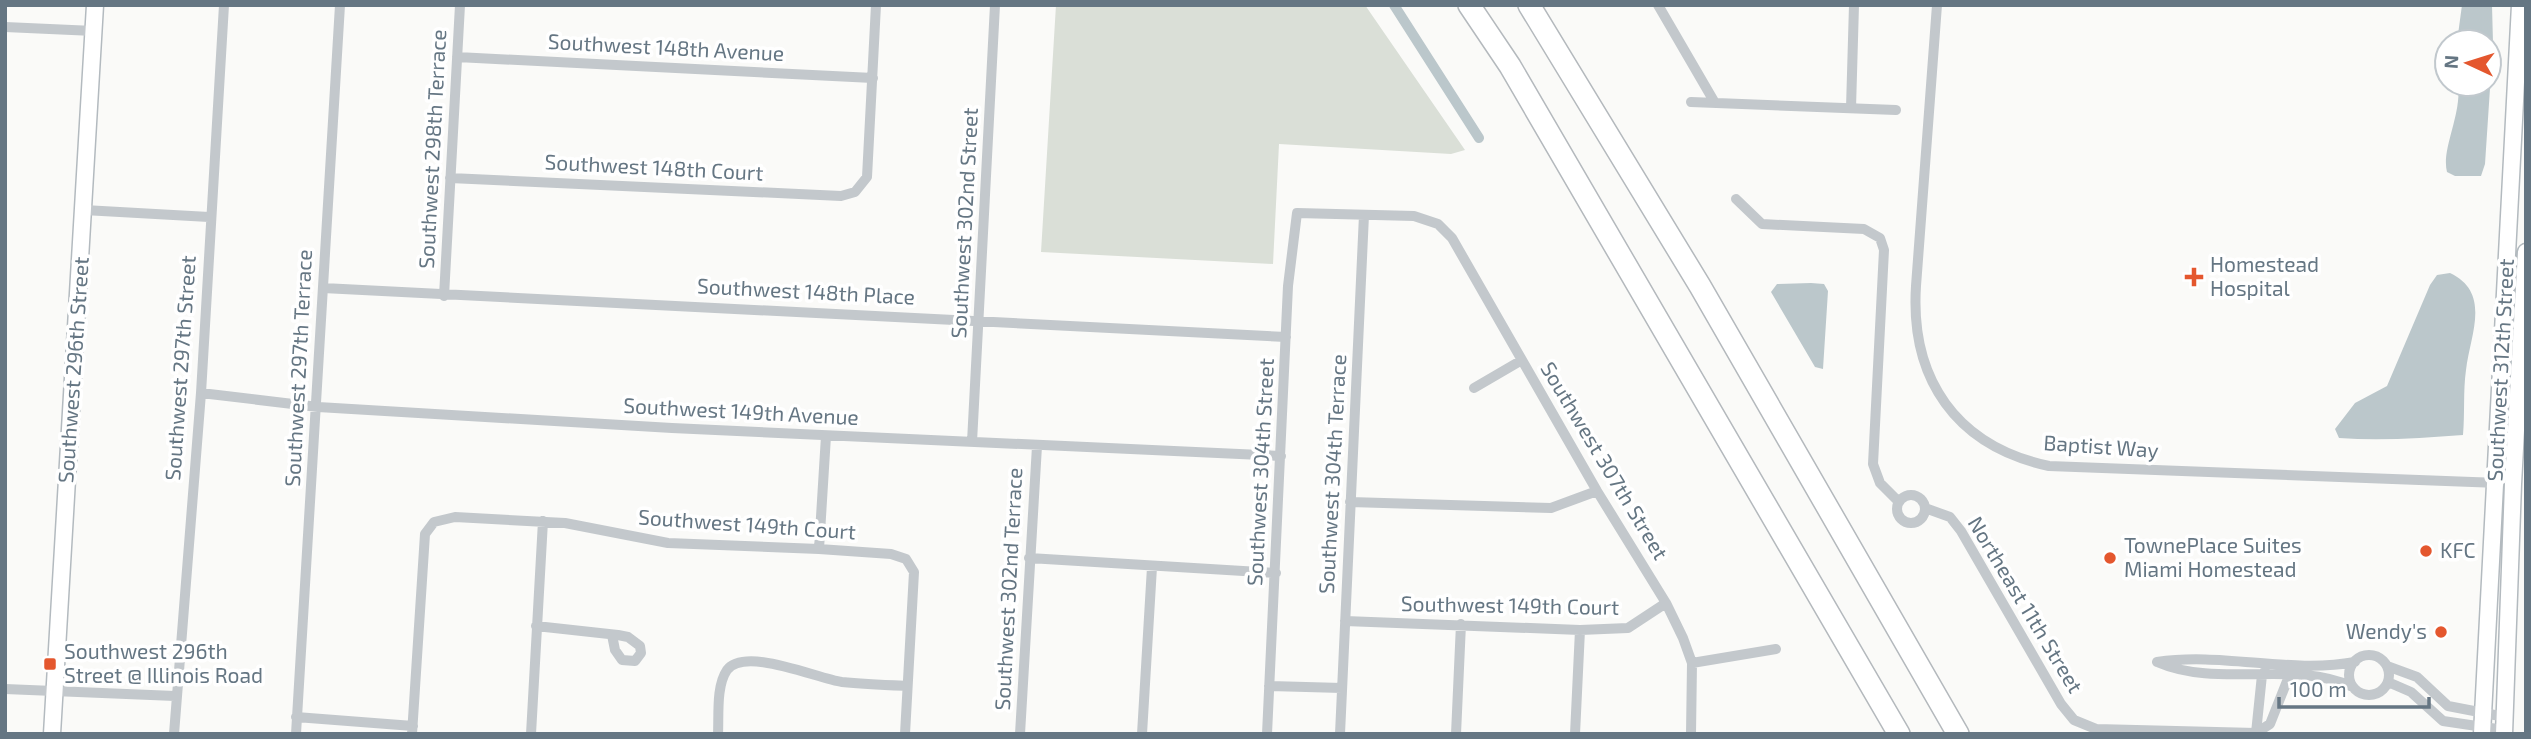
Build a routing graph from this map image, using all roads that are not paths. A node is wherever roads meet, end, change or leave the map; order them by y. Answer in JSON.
{"nodes":[{"id":1,"x":96,"y":5,"type":"edge"},
{"id":2,"x":224,"y":5,"type":"edge"},
{"id":3,"x":340,"y":5,"type":"edge"},
{"id":4,"x":460,"y":5,"type":"edge"},
{"id":5,"x":876,"y":5,"type":"edge"},
{"id":6,"x":995,"y":5,"type":"edge"},
{"id":7,"x":1469,"y":5,"type":"edge"},
{"id":8,"x":1529,"y":5,"type":"edge"},
{"id":9,"x":1658,"y":5,"type":"edge"},
{"id":10,"x":1854,"y":5,"type":"edge"},
{"id":11,"x":1937,"y":5,"type":"edge"},
{"id":12,"x":2520,"y":5,"type":"edge"},
{"id":13,"x":5,"y":27,"type":"edge"},
{"id":14,"x":94,"y":31,"type":"junction"},
{"id":15,"x":457,"y":57,"type":"junction"},
{"id":16,"x":873,"y":78,"type":"junction"},
{"id":17,"x":1691,"y":102,"type":"dead end"},
{"id":18,"x":1715,"y":103,"type":"junction"},
{"id":19,"x":1850,"y":108,"type":"junction"},
{"id":20,"x":1896,"y":110,"type":"dead end"},
{"id":21,"x":450,"y":178,"type":"junction"},
{"id":22,"x":1736,"y":199,"type":"dead end"},
{"id":23,"x":84,"y":210,"type":"junction"},
{"id":24,"x":1364,"y":215,"type":"junction"},
{"id":25,"x":209,"y":217,"type":"junction"},
{"id":26,"x":2526,"y":251,"type":"edge"},
{"id":27,"x":323,"y":288,"type":"junction"},
{"id":28,"x":444,"y":296,"type":"junction"},
{"id":29,"x":980,"y":321,"type":"junction"},
{"id":30,"x":1286,"y":337,"type":"junction"},
{"id":31,"x":1522,"y":360,"type":"junction"},
{"id":32,"x":1474,"y":388,"type":"dead end"},
{"id":33,"x":201,"y":393,"type":"junction"},
{"id":34,"x":318,"y":407,"type":"junction"},
{"id":35,"x":826,"y":436,"type":"junction"},
{"id":36,"x":972,"y":442,"type":"junction"},
{"id":37,"x":1037,"y":446,"type":"junction"},
{"id":38,"x":1281,"y":456,"type":"junction"},
{"id":39,"x":2496,"y":483,"type":"junction"},
{"id":40,"x":2513,"y":484,"type":"junction"},
{"id":41,"x":1597,"y":491,"type":"junction"},
{"id":42,"x":1350,"y":502,"type":"junction"},
{"id":43,"x":1899,"y":502,"type":"junction"},
{"id":44,"x":1925,"y":508,"type":"junction"},
{"id":45,"x":543,"y":522,"type":"junction"},
{"id":46,"x":819,"y":549,"type":"junction"},
{"id":47,"x":1028,"y":558,"type":"junction"},
{"id":48,"x":1152,"y":567,"type":"junction"},
{"id":49,"x":1276,"y":573,"type":"junction"},
{"id":50,"x":1666,"y":603,"type":"junction"},
{"id":51,"x":1345,"y":621,"type":"junction"},
{"id":52,"x":1461,"y":624,"type":"junction"},
{"id":53,"x":536,"y":626,"type":"junction"},
{"id":54,"x":1580,"y":629,"type":"junction"},
{"id":55,"x":612,"y":635,"type":"dead end"},
{"id":56,"x":1776,"y":649,"type":"dead end"},
{"id":57,"x":2355,"y":662,"type":"junction"},
{"id":58,"x":1692,"y":663,"type":"junction"},
{"id":59,"x":2280,"y":663,"type":"junction"},
{"id":60,"x":2387,"y":666,"type":"junction"},
{"id":61,"x":2262,"y":675,"type":"junction"},
{"id":62,"x":2289,"y":676,"type":"junction"},
{"id":63,"x":2388,"y":682,"type":"junction"},
{"id":64,"x":907,"y":686,"type":"junction"},
{"id":65,"x":1269,"y":686,"type":"junction"},
{"id":66,"x":2353,"y":687,"type":"junction"},
{"id":67,"x":1342,"y":688,"type":"junction"},
{"id":68,"x":5,"y":689,"type":"edge"},
{"id":69,"x":54,"y":691,"type":"junction"},
{"id":70,"x":175,"y":696,"type":"junction"},
{"id":71,"x":2259,"y":705,"type":"junction"},
{"id":72,"x":2276,"y":713,"type":"junction"},
{"id":73,"x":296,"y":717,"type":"junction"},
{"id":74,"x":2482,"y":725,"type":"edge"},
{"id":75,"x":2505,"y":727,"type":"edge"},
{"id":76,"x":413,"y":730,"type":"edge"},
{"id":77,"x":2104,"y":731,"type":"edge"},
{"id":78,"x":2256,"y":733,"type":"edge"},
{"id":79,"x":52,"y":734,"type":"edge"},
{"id":80,"x":174,"y":734,"type":"edge"},
{"id":81,"x":296,"y":734,"type":"edge"},
{"id":82,"x":531,"y":734,"type":"edge"},
{"id":83,"x":718,"y":734,"type":"edge"},
{"id":84,"x":905,"y":734,"type":"edge"},
{"id":85,"x":1020,"y":734,"type":"edge"},
{"id":86,"x":1142,"y":734,"type":"edge"},
{"id":87,"x":1267,"y":734,"type":"edge"},
{"id":88,"x":1339,"y":734,"type":"edge"},
{"id":89,"x":1456,"y":734,"type":"edge"},
{"id":90,"x":1575,"y":734,"type":"edge"},
{"id":91,"x":1691,"y":734,"type":"edge"},
{"id":92,"x":1899,"y":734,"type":"edge"},
{"id":93,"x":1958,"y":734,"type":"edge"}],
"edges":[{"from":1,"to":14,"type":"main road","name":"Southwest 296th Street"},
{"from":2,"to":25,"type":"street","name":"Southwest 297th Street"},
{"from":3,"to":27,"type":"street","name":"Southwest 297th Terrace"},
{"from":4,"to":15,"type":"street","name":"Southwest 298th Terrace"},
{"from":5,"to":16,"type":"street"},
{"from":6,"to":29,"type":"street","name":"Southwest 302nd Street"},
{"from":7,"to":92,"type":"highway"},
{"from":8,"to":93,"type":"highway"},
{"from":9,"to":18,"type":"street"},
{"from":10,"to":19,"type":"street"},
{"from":11,"to":39,"type":"street","name":"Baptist Way"},
{"from":12,"to":39,"type":"main road","name":"Southwest 312th Street"},
{"from":13,"to":14,"type":"street"},
{"from":14,"to":23,"type":"main road","name":"Southwest 296th Street"},
{"from":15,"to":16,"type":"street","name":"Southwest 148th Avenue"},
{"from":15,"to":21,"type":"street","name":"Southwest 298th Terrace"},
{"from":16,"to":21,"type":"street","name":"Southwest 148th Court"},
{"from":17,"to":18,"type":"street"},
{"from":18,"to":19,"type":"street"},
{"from":19,"to":20,"type":"street"},
{"from":21,"to":28,"type":"street","name":"Southwest 298th Terrace"},
{"from":22,"to":43,"type":"street"},
{"from":23,"to":25,"type":"street"},
{"from":23,"to":69,"type":"main road","name":"Southwest 296th Street"},
{"from":24,"to":30,"type":"street","name":"Southwest 304th Street"},
{"from":24,"to":31,"type":"street","name":"Southwest 307th Street"},
{"from":24,"to":42,"type":"street","name":"Southwest 304th Terrace"},
{"from":25,"to":33,"type":"street","name":"Southwest 297th Street"},
{"from":26,"to":40,"type":"main road","name":"Southwest 312th Street"},
{"from":27,"to":28,"type":"street","name":"Southwest 148th Place"},
{"from":27,"to":34,"type":"street","name":"Southwest 297th Terrace"},
{"from":28,"to":29,"type":"street","name":"Southwest 148th Place"},
{"from":29,"to":30,"type":"street","name":"Southwest 148th Place"},
{"from":29,"to":36,"type":"street","name":"Southwest 302nd Street"},
{"from":30,"to":38,"type":"street","name":"Southwest 304th Street"},
{"from":31,"to":32,"type":"street"},
{"from":31,"to":41,"type":"street","name":"Southwest 307th Street"},
{"from":33,"to":34,"type":"street","name":"Southwest 149th Avenue"},
{"from":33,"to":70,"type":"street","name":"Southwest 297th Street"},
{"from":34,"to":35,"type":"street","name":"Southwest 149th Avenue"},
{"from":34,"to":73,"type":"street","name":"Southwest 297th Terrace"},
{"from":35,"to":36,"type":"street","name":"Southwest 149th Avenue"},
{"from":35,"to":46,"type":"street"},
{"from":36,"to":37,"type":"street","name":"Southwest 149th Avenue"},
{"from":37,"to":38,"type":"street","name":"Southwest 149th Avenue"},
{"from":37,"to":47,"type":"street","name":"Southwest 302nd Terrace"},
{"from":38,"to":49,"type":"street","name":"Southwest 304th Street"},
{"from":39,"to":40,"type":"street","name":"Baptist Way"},
{"from":39,"to":74,"type":"main road","name":"Southwest 312th Street"},
{"from":40,"to":75,"type":"main road","name":"Southwest 312th Street"},
{"from":41,"to":42,"type":"street"},
{"from":41,"to":50,"type":"street","name":"Southwest 307th Street"},
{"from":42,"to":51,"type":"street","name":"Southwest 304th Terrace"},
{"from":43,"to":44,"type":"street","name":"Northeast 11th Street"},
{"from":43,"to":44,"type":"street"},
{"from":44,"to":77,"type":"street","name":"Northeast 11th Street"},
{"from":45,"to":46,"type":"street","name":"Southwest 149th Court"},
{"from":45,"to":53,"type":"street"},
{"from":45,"to":76,"type":"street","name":"Southwest 149th Court"},
{"from":46,"to":64,"type":"street","name":"Southwest 149th Court"},
{"from":47,"to":48,"type":"street"},
{"from":47,"to":85,"type":"street","name":"Southwest 302nd Terrace"},
{"from":48,"to":49,"type":"street"},
{"from":48,"to":86,"type":"street"},
{"from":49,"to":65,"type":"street","name":"Southwest 304th Street"},
{"from":50,"to":54,"type":"street","name":"Southwest 149th Court"},
{"from":50,"to":58,"type":"street","name":"Southwest 307th Street"},
{"from":51,"to":52,"type":"street","name":"Southwest 149th Court"},
{"from":51,"to":67,"type":"street","name":"Southwest 304th Terrace"},
{"from":52,"to":54,"type":"street","name":"Southwest 149th Court"},
{"from":52,"to":89,"type":"street"},
{"from":53,"to":55,"type":"street"},
{"from":53,"to":82,"type":"street"},
{"from":54,"to":90,"type":"street"},
{"from":56,"to":58,"type":"street"},
{"from":57,"to":59,"type":"street"},
{"from":57,"to":60,"type":"street"},
{"from":57,"to":66,"type":"street"},
{"from":58,"to":91,"type":"street","name":"Southwest 307th Street"},
{"from":59,"to":61,"type":"street"},
{"from":59,"to":61,"type":"street"},
{"from":60,"to":63,"type":"street"},
{"from":60,"to":74,"type":"street"},
{"from":61,"to":62,"type":"street"},
{"from":61,"to":71,"type":"street"},
{"from":62,"to":66,"type":"street"},
{"from":62,"to":72,"type":"street"},
{"from":63,"to":66,"type":"street"},
{"from":63,"to":74,"type":"street"},
{"from":64,"to":83,"type":"street"},
{"from":64,"to":84,"type":"street"},
{"from":65,"to":67,"type":"street"},
{"from":65,"to":87,"type":"street","name":"Southwest 304th Street"},
{"from":67,"to":88,"type":"street","name":"Southwest 304th Terrace"},
{"from":68,"to":69,"type":"street"},
{"from":69,"to":70,"type":"street"},
{"from":69,"to":79,"type":"main road","name":"Southwest 296th Street"},
{"from":70,"to":80,"type":"street","name":"Southwest 297th Street"},
{"from":71,"to":72,"type":"street"},
{"from":71,"to":78,"type":"street"},
{"from":72,"to":78,"type":"street"},
{"from":73,"to":76,"type":"street"},
{"from":73,"to":81,"type":"street","name":"Southwest 297th Terrace"},
{"from":74,"to":75,"type":"street"},
{"from":77,"to":78,"type":"street","name":"Northeast 11th Street"}]}
